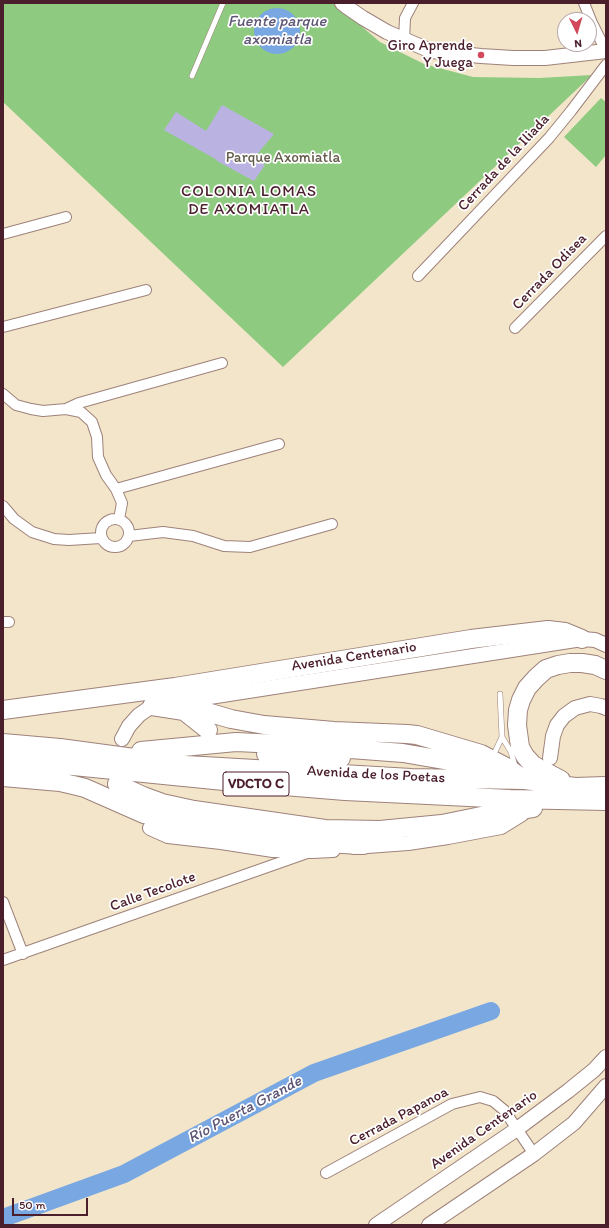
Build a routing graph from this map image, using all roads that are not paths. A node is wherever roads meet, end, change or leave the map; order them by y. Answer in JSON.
{"nodes":[{"id":1,"x":223,"y":3,"type":"edge"},
{"id":2,"x":342,"y":3,"type":"edge"},
{"id":3,"x":413,"y":3,"type":"edge"},
{"id":4,"x":584,"y":3,"type":"edge"},
{"id":5,"x":404,"y":40,"type":"junction"},
{"id":6,"x":606,"y":51,"type":"edge"},
{"id":7,"x":606,"y":65,"type":"edge"},
{"id":8,"x":192,"y":76,"type":"dead end"},
{"id":9,"x":66,"y":217,"type":"dead end"},
{"id":10,"x":3,"y":234,"type":"edge"},
{"id":11,"x":606,"y":236,"type":"edge"},
{"id":12,"x":418,"y":276,"type":"dead end"},
{"id":13,"x":146,"y":290,"type":"dead end"},
{"id":14,"x":3,"y":327,"type":"edge"},
{"id":15,"x":515,"y":328,"type":"dead end"},
{"id":16,"x":222,"y":363,"type":"dead end"},
{"id":17,"x":3,"y":394,"type":"edge"},
{"id":18,"x":66,"y":409,"type":"junction"},
{"id":19,"x":279,"y":444,"type":"dead end"},
{"id":20,"x":116,"y":489,"type":"junction"},
{"id":21,"x":3,"y":506,"type":"edge"},
{"id":22,"x":119,"y":519,"type":"junction"},
{"id":23,"x":332,"y":524,"type":"dead end"},
{"id":24,"x":129,"y":536,"type":"junction"},
{"id":25,"x":101,"y":538,"type":"junction"},
{"id":26,"x":582,"y":638,"type":"junction"},
{"id":27,"x":458,"y":641,"type":"junction"},
{"id":28,"x":606,"y":645,"type":"edge"},
{"id":29,"x":366,"y":656,"type":"junction"},
{"id":30,"x":403,"y":662,"type":"junction"},
{"id":31,"x":606,"y":670,"type":"edge"},
{"id":32,"x":500,"y":694,"type":"dead end"},
{"id":33,"x":178,"y":702,"type":"junction"},
{"id":34,"x":152,"y":706,"type":"junction"},
{"id":35,"x":606,"y":708,"type":"edge"},
{"id":36,"x":3,"y":710,"type":"edge"},
{"id":37,"x":208,"y":730,"type":"dead end"},
{"id":38,"x":411,"y":737,"type":"junction"},
{"id":39,"x":502,"y":737,"type":"junction"},
{"id":40,"x":122,"y":739,"type":"dead end"},
{"id":41,"x":372,"y":741,"type":"junction"},
{"id":42,"x":3,"y":742,"type":"edge"},
{"id":43,"x":60,"y":748,"type":"junction"},
{"id":44,"x":95,"y":748,"type":"junction"},
{"id":45,"x":237,"y":749,"type":"dead end"},
{"id":46,"x":358,"y":754,"type":"junction"},
{"id":47,"x":476,"y":756,"type":"junction"},
{"id":48,"x":550,"y":758,"type":"dead end"},
{"id":49,"x":3,"y":759,"type":"edge"},
{"id":50,"x":313,"y":760,"type":"junction"},
{"id":51,"x":403,"y":774,"type":"junction"},
{"id":52,"x":3,"y":777,"type":"edge"},
{"id":53,"x":521,"y":777,"type":"junction"},
{"id":54,"x":575,"y":787,"type":"junction"},
{"id":55,"x":119,"y":788,"type":"dead end"},
{"id":56,"x":604,"y":796,"type":"edge"},
{"id":57,"x":522,"y":814,"type":"dead end"},
{"id":58,"x":150,"y":828,"type":"dead end"},
{"id":59,"x":363,"y":846,"type":"junction"},
{"id":60,"x":312,"y":851,"type":"junction"},
{"id":61,"x":3,"y":902,"type":"edge"},
{"id":62,"x":23,"y":954,"type":"junction"},
{"id":63,"x":3,"y":960,"type":"edge"},
{"id":64,"x":606,"y":1057,"type":"edge"},
{"id":65,"x":606,"y":1086,"type":"edge"},
{"id":66,"x":516,"y":1129,"type":"junction"},
{"id":67,"x":534,"y":1154,"type":"junction"},
{"id":68,"x":326,"y":1173,"type":"dead end"},
{"id":69,"x":376,"y":1225,"type":"edge"},
{"id":70,"x":429,"y":1225,"type":"edge"}],
"edges":[{"from":1,"to":8,"type":"lane"},
{"from":2,"to":5,"type":"main road"},
{"from":3,"to":5,"type":"street"},
{"from":4,"to":6,"type":"street"},
{"from":5,"to":6,"type":"main road"},
{"from":7,"to":12,"type":"street","name":"Cerrada de la Iliada"},
{"from":9,"to":10,"type":"street"},
{"from":11,"to":15,"type":"street","name":"Cerrada Odisea"},
{"from":13,"to":14,"type":"street"},
{"from":16,"to":18,"type":"street"},
{"from":17,"to":18,"type":"street"},
{"from":18,"to":20,"type":"street"},
{"from":19,"to":20,"type":"street"},
{"from":20,"to":22,"type":"street"},
{"from":21,"to":25,"type":"street"},
{"from":22,"to":24,"type":"street"},
{"from":22,"to":25,"type":"street"},
{"from":23,"to":24,"type":"street"},
{"from":24,"to":25,"type":"street"},
{"from":26,"to":27,"type":"highway"},
{"from":26,"to":28,"type":"main road","name":"Avenida Centenario"},
{"from":26,"to":30,"type":"main road","name":"Avenida Centenario"},
{"from":27,"to":29,"type":"highway"},
{"from":27,"to":30,"type":"highway"},
{"from":29,"to":30,"type":"highway"},
{"from":29,"to":36,"type":"highway"},
{"from":30,"to":33,"type":"main road","name":"Avenida Centenario"},
{"from":31,"to":54,"type":"highway"},
{"from":32,"to":39,"type":"lane"},
{"from":33,"to":34,"type":"main road","name":"Avenida Centenario"},
{"from":33,"to":38,"type":"highway"},
{"from":34,"to":37,"type":"highway"},
{"from":34,"to":40,"type":"main road","name":"Avenida Centenario"},
{"from":35,"to":48,"type":"main road"},
{"from":38,"to":41,"type":"highway"},
{"from":38,"to":47,"type":"highway"},
{"from":39,"to":47,"type":"lane"},
{"from":39,"to":53,"type":"lane"},
{"from":41,"to":44,"type":"highway"},
{"from":41,"to":47,"type":"highway"},
{"from":42,"to":43,"type":"highway","name":"Avenida de los Poetas","number":"VDCTO C"},
{"from":43,"to":44,"type":"highway"},
{"from":43,"to":51,"type":"highway","name":"Avenida de los Poetas","number":"VDCTO C"},
{"from":44,"to":46,"type":"highway"},
{"from":45,"to":50,"type":"highway"},
{"from":46,"to":50,"type":"highway"},
{"from":46,"to":53,"type":"highway"},
{"from":47,"to":53,"type":"highway"},
{"from":47,"to":53,"type":"highway"},
{"from":49,"to":56,"type":"highway","name":"Avenida de los Poetas","number":"VDCTO C"},
{"from":50,"to":51,"type":"highway"},
{"from":51,"to":53,"type":"highway"},
{"from":52,"to":59,"type":"highway"},
{"from":53,"to":54,"type":"highway"},
{"from":54,"to":56,"type":"highway"},
{"from":55,"to":56,"type":"highway"},
{"from":57,"to":59,"type":"main road"},
{"from":58,"to":60,"type":"main road"},
{"from":59,"to":60,"type":"main road"},
{"from":60,"to":62,"type":"street","name":"Calle Tecolote"},
{"from":61,"to":62,"type":"street"},
{"from":62,"to":63,"type":"street","name":"Calle Tecolote"},
{"from":64,"to":66,"type":"main road","name":"Avenida Centenario"},
{"from":65,"to":67,"type":"main road"},
{"from":66,"to":67,"type":"street","name":"Cerrada Papanoa"},
{"from":66,"to":68,"type":"street","name":"Cerrada Papanoa"},
{"from":66,"to":69,"type":"main road","name":"Avenida Centenario"},
{"from":67,"to":70,"type":"main road"}]}
